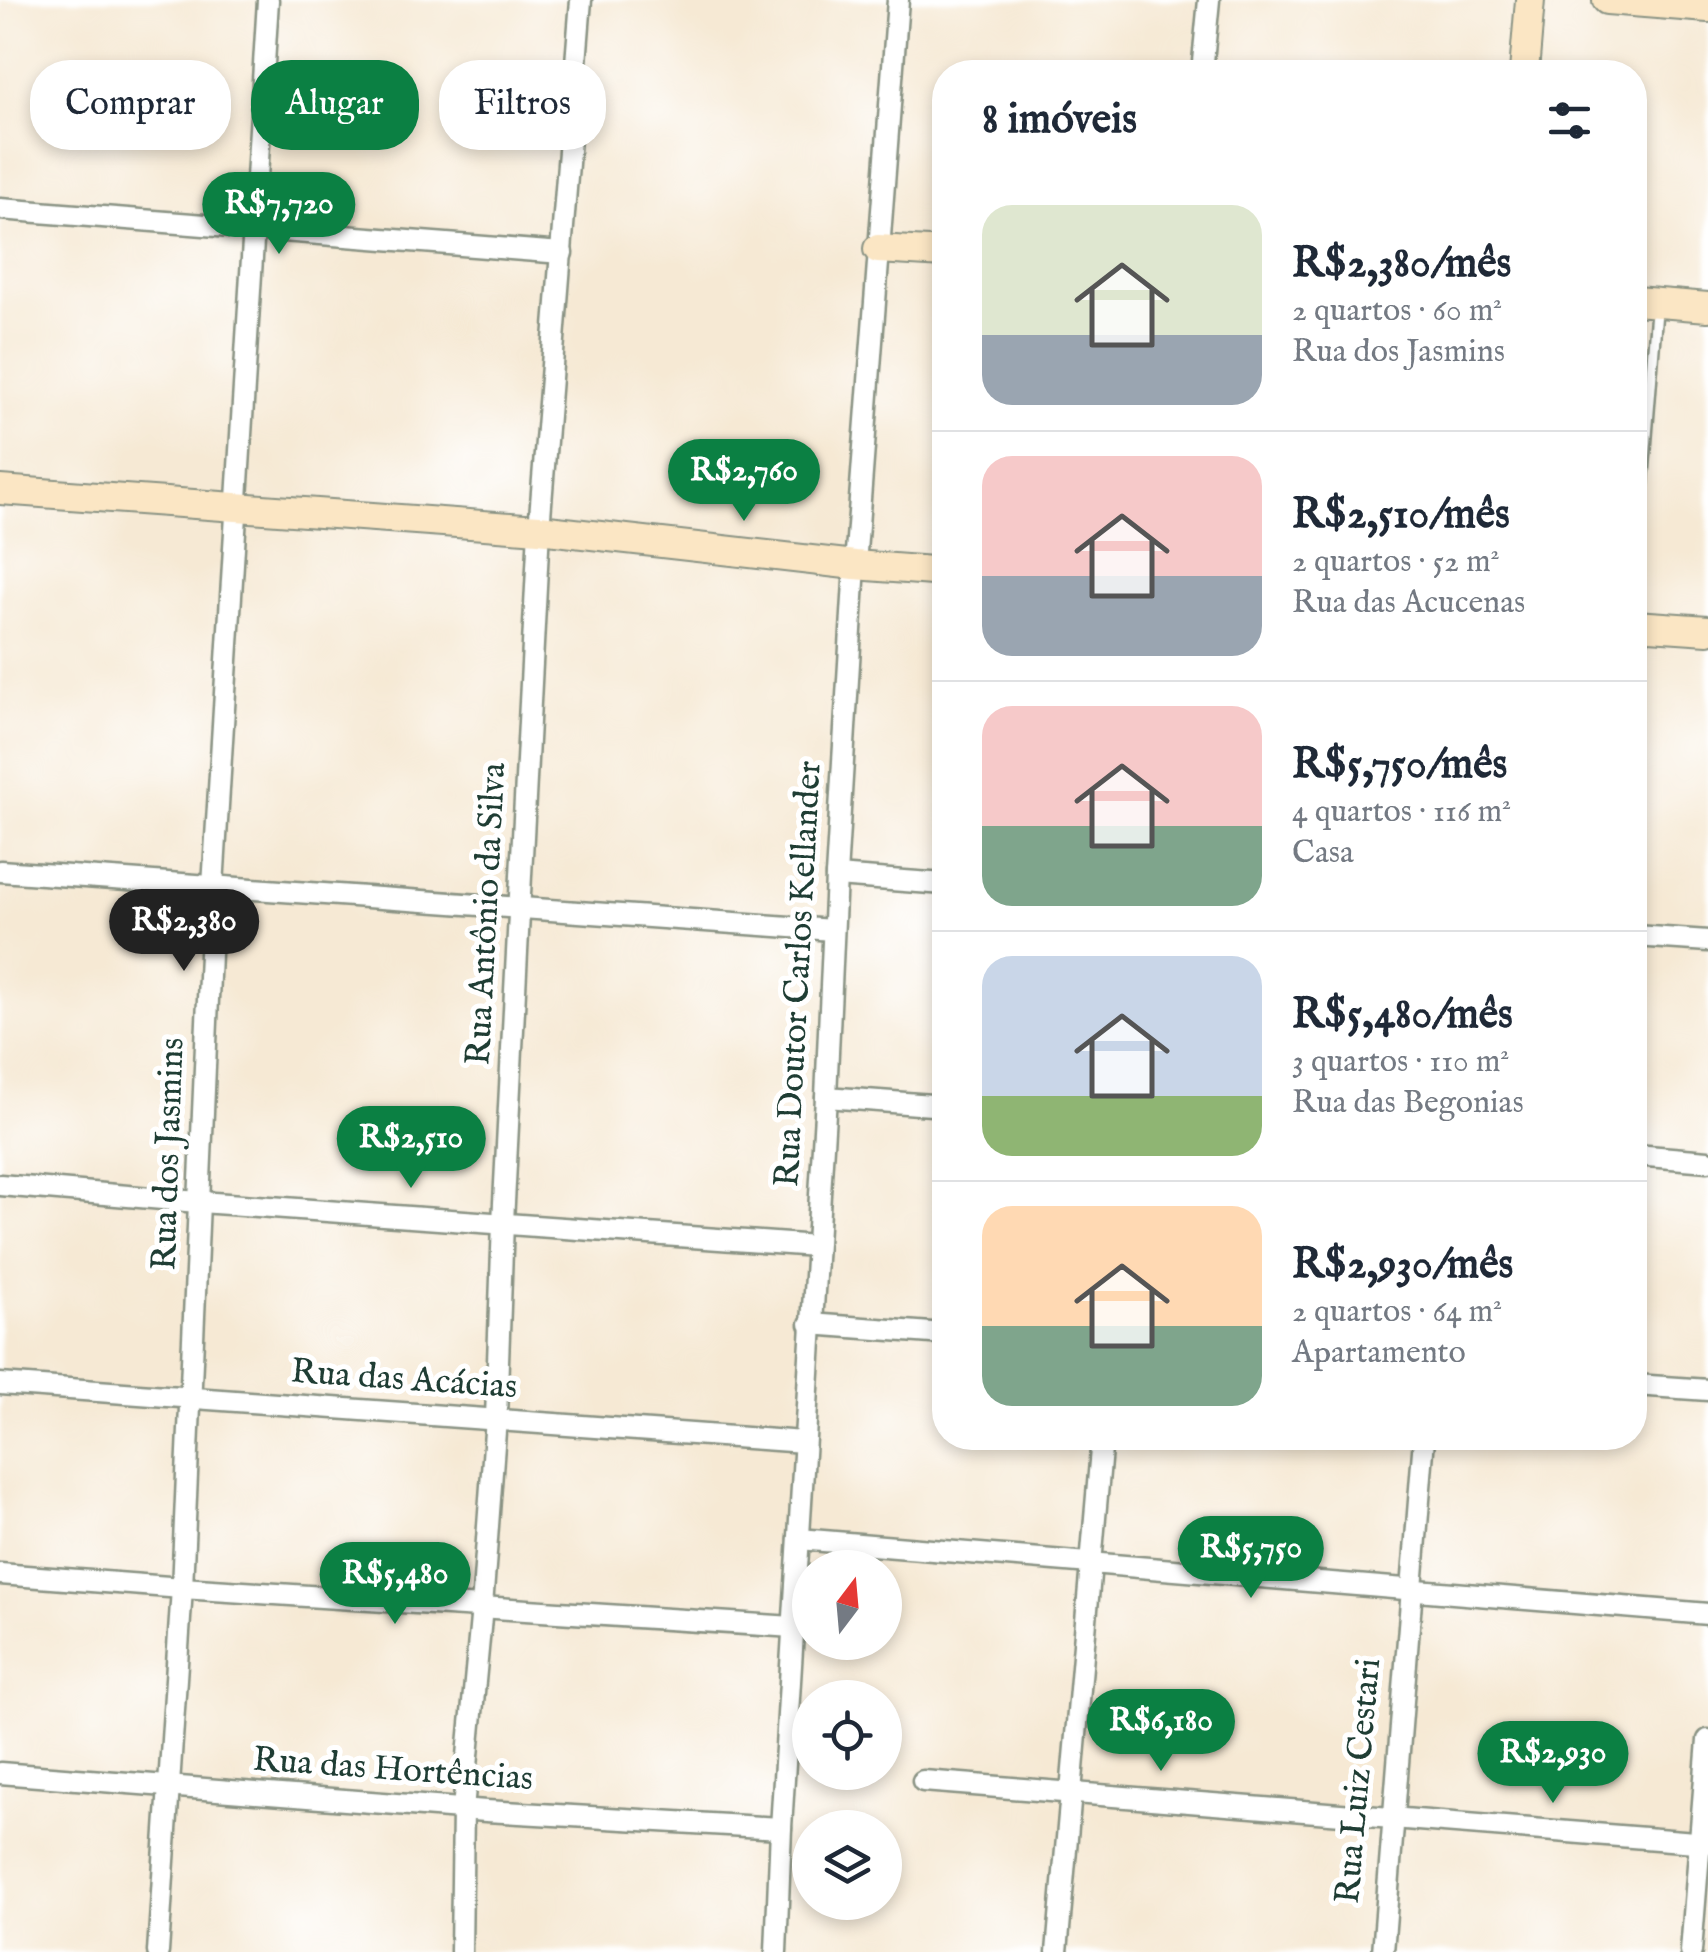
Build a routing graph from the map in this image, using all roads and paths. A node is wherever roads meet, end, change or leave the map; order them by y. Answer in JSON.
{"nodes":[{"id":1,"x":268,"y":0,"type":"edge"},
{"id":2,"x":580,"y":0,"type":"edge"},
{"id":3,"x":898,"y":0,"type":"edge"},
{"id":4,"x":1209,"y":0,"type":"edge"},
{"id":5,"x":1530,"y":0,"type":"edge"},
{"id":6,"x":1607,"y":0,"type":"edge"},
{"id":7,"x":1708,"y":8,"type":"edge"},
{"id":8,"x":1203,"y":60,"type":"edge"},
{"id":9,"x":1525,"y":60,"type":"edge"},
{"id":10,"x":0,"y":209,"type":"edge"},
{"id":11,"x":256,"y":230,"type":"junction"},
{"id":12,"x":878,"y":249,"type":"junction"},
{"id":13,"x":562,"y":252,"type":"junction"},
{"id":14,"x":932,"y":252,"type":"edge"},
{"id":15,"x":1647,"y":302,"type":"edge"},
{"id":16,"x":1708,"y":307,"type":"edge"},
{"id":17,"x":0,"y":490,"type":"edge"},
{"id":18,"x":236,"y":506,"type":"junction"},
{"id":19,"x":539,"y":529,"type":"junction"},
{"id":20,"x":854,"y":565,"type":"junction"},
{"id":21,"x":932,"y":571,"type":"edge"},
{"id":22,"x":1647,"y":626,"type":"edge"},
{"id":23,"x":1708,"y":630,"type":"edge"},
{"id":24,"x":0,"y":871,"type":"edge"},
{"id":25,"x":836,"y":876,"type":"junction"},
{"id":26,"x":932,"y":883,"type":"edge"},
{"id":27,"x":213,"y":886,"type":"junction"},
{"id":28,"x":520,"y":908,"type":"junction"},
{"id":29,"x":833,"y":930,"type":"junction"},
{"id":30,"x":1647,"y":937,"type":"edge"},
{"id":31,"x":1708,"y":942,"type":"edge"},
{"id":32,"x":826,"y":1097,"type":"junction"},
{"id":33,"x":932,"y":1105,"type":"edge"},
{"id":34,"x":1647,"y":1157,"type":"edge"},
{"id":35,"x":1708,"y":1161,"type":"edge"},
{"id":36,"x":0,"y":1185,"type":"edge"},
{"id":37,"x":200,"y":1201,"type":"junction"},
{"id":38,"x":503,"y":1222,"type":"junction"},
{"id":39,"x":816,"y":1246,"type":"junction"},
{"id":40,"x":810,"y":1324,"type":"junction"},
{"id":41,"x":932,"y":1333,"type":"edge"},
{"id":42,"x":0,"y":1384,"type":"edge"},
{"id":43,"x":1647,"y":1386,"type":"edge"},
{"id":44,"x":1708,"y":1390,"type":"edge"},
{"id":45,"x":191,"y":1399,"type":"junction"},
{"id":46,"x":496,"y":1418,"type":"junction"},
{"id":47,"x":804,"y":1442,"type":"junction"},
{"id":48,"x":1101,"y":1450,"type":"edge"},
{"id":49,"x":1423,"y":1450,"type":"edge"},
{"id":50,"x":799,"y":1538,"type":"junction"},
{"id":51,"x":798,"y":1550,"type":"edge"},
{"id":52,"x":1092,"y":1563,"type":"junction"},
{"id":53,"x":0,"y":1574,"type":"edge"},
{"id":54,"x":182,"y":1588,"type":"junction"},
{"id":55,"x":1413,"y":1589,"type":"junction"},
{"id":56,"x":482,"y":1608,"type":"junction"},
{"id":57,"x":1708,"y":1614,"type":"edge"},
{"id":58,"x":792,"y":1626,"type":"edge"},
{"id":59,"x":792,"y":1644,"type":"edge"},
{"id":60,"x":1708,"y":1740,"type":"edge"},
{"id":61,"x":0,"y":1773,"type":"edge"},
{"id":62,"x":923,"y":1781,"type":"dead end"},
{"id":63,"x":169,"y":1786,"type":"junction"},
{"id":64,"x":1072,"y":1792,"type":"junction"},
{"id":65,"x":463,"y":1809,"type":"junction"},
{"id":66,"x":1394,"y":1818,"type":"junction"},
{"id":67,"x":782,"y":1828,"type":"junction"},
{"id":68,"x":1704,"y":1843,"type":"edge"},
{"id":69,"x":158,"y":1952,"type":"edge"},
{"id":70,"x":461,"y":1952,"type":"edge"},
{"id":71,"x":776,"y":1952,"type":"edge"},
{"id":72,"x":1057,"y":1952,"type":"edge"},
{"id":73,"x":1383,"y":1952,"type":"edge"},
{"id":74,"x":1691,"y":1952,"type":"edge"}],
"edges":[{"from":1,"to":11,"type":"street","name":"Rua dos Jasmins"},
{"from":2,"to":13,"type":"street","name":"Rua Antônio da Silva"},
{"from":3,"to":12,"type":"street","name":"Rua Doutor Carlos Kellander"},
{"from":4,"to":8,"type":"street"},
{"from":5,"to":9,"type":"street"},
{"from":6,"to":7,"type":"street"},
{"from":10,"to":11,"type":"street"},
{"from":11,"to":13,"type":"street"},
{"from":11,"to":18,"type":"street","name":"Rua dos Jasmins"},
{"from":12,"to":14,"type":"street"},
{"from":12,"to":20,"type":"street","name":"Rua Doutor Carlos Kellander"},
{"from":13,"to":19,"type":"street","name":"Rua Antônio da Silva"},
{"from":15,"to":16,"type":"street"},
{"from":17,"to":18,"type":"street"},
{"from":18,"to":19,"type":"street"},
{"from":18,"to":27,"type":"street","name":"Rua dos Jasmins"},
{"from":19,"to":20,"type":"street"},
{"from":19,"to":28,"type":"street","name":"Rua Antônio da Silva"},
{"from":20,"to":21,"type":"street"},
{"from":20,"to":25,"type":"street","name":"Rua Doutor Carlos Kellander"},
{"from":22,"to":23,"type":"street"},
{"from":24,"to":27,"type":"street"},
{"from":25,"to":26,"type":"street"},
{"from":25,"to":29,"type":"street","name":"Rua Doutor Carlos Kellander"},
{"from":27,"to":28,"type":"street"},
{"from":27,"to":37,"type":"street","name":"Rua dos Jasmins"},
{"from":28,"to":29,"type":"street"},
{"from":28,"to":38,"type":"street","name":"Rua Antônio da Silva"},
{"from":29,"to":32,"type":"street","name":"Rua Doutor Carlos Kellander"},
{"from":30,"to":31,"type":"street"},
{"from":32,"to":33,"type":"street"},
{"from":32,"to":39,"type":"street","name":"Rua Doutor Carlos Kellander"},
{"from":34,"to":35,"type":"street"},
{"from":36,"to":37,"type":"street"},
{"from":37,"to":38,"type":"street"},
{"from":37,"to":45,"type":"street","name":"Rua dos Jasmins"},
{"from":38,"to":39,"type":"street"},
{"from":38,"to":46,"type":"street","name":"Rua Antônio da Silva"},
{"from":39,"to":40,"type":"street","name":"Rua Doutor Carlos Kellander"},
{"from":40,"to":41,"type":"street"},
{"from":40,"to":47,"type":"street","name":"Rua Doutor Carlos Kellander"},
{"from":42,"to":45,"type":"street","name":"Rua das Acácias"},
{"from":43,"to":44,"type":"street"},
{"from":45,"to":46,"type":"street","name":"Rua das Acácias"},
{"from":45,"to":54,"type":"street","name":"Rua dos Jasmins"},
{"from":46,"to":47,"type":"street","name":"Rua das Acácias"},
{"from":46,"to":56,"type":"street","name":"Rua Antônio da Silva"},
{"from":47,"to":50,"type":"street","name":"Rua Doutor Carlos Kellander"},
{"from":48,"to":52,"type":"street"},
{"from":49,"to":55,"type":"street","name":"Rua Luiz Cestari"},
{"from":50,"to":51,"type":"street","name":"Rua Doutor Carlos Kellander"},
{"from":50,"to":52,"type":"street"},
{"from":52,"to":55,"type":"street"},
{"from":52,"to":64,"type":"street"},
{"from":53,"to":54,"type":"street"},
{"from":54,"to":56,"type":"street"},
{"from":54,"to":63,"type":"street","name":"Rua dos Jasmins"},
{"from":55,"to":57,"type":"street"},
{"from":55,"to":66,"type":"street","name":"Rua Luiz Cestari"},
{"from":56,"to":58,"type":"street"},
{"from":56,"to":65,"type":"street","name":"Rua Antônio da Silva"},
{"from":59,"to":67,"type":"street","name":"Rua Doutor Carlos Kellander"},
{"from":60,"to":68,"type":"street"},
{"from":61,"to":63,"type":"street","name":"Rua das Hortências"},
{"from":62,"to":64,"type":"street"},
{"from":63,"to":65,"type":"street","name":"Rua das Hortências"},
{"from":63,"to":69,"type":"street","name":"Rua dos Jasmins"},
{"from":64,"to":66,"type":"street"},
{"from":64,"to":72,"type":"street"},
{"from":65,"to":67,"type":"street","name":"Rua das Hortências"},
{"from":65,"to":70,"type":"street","name":"Rua Antônio da Silva"},
{"from":66,"to":68,"type":"street"},
{"from":66,"to":73,"type":"street","name":"Rua Luiz Cestari"},
{"from":67,"to":71,"type":"street","name":"Rua Doutor Carlos Kellander"},
{"from":68,"to":74,"type":"street"}]}
